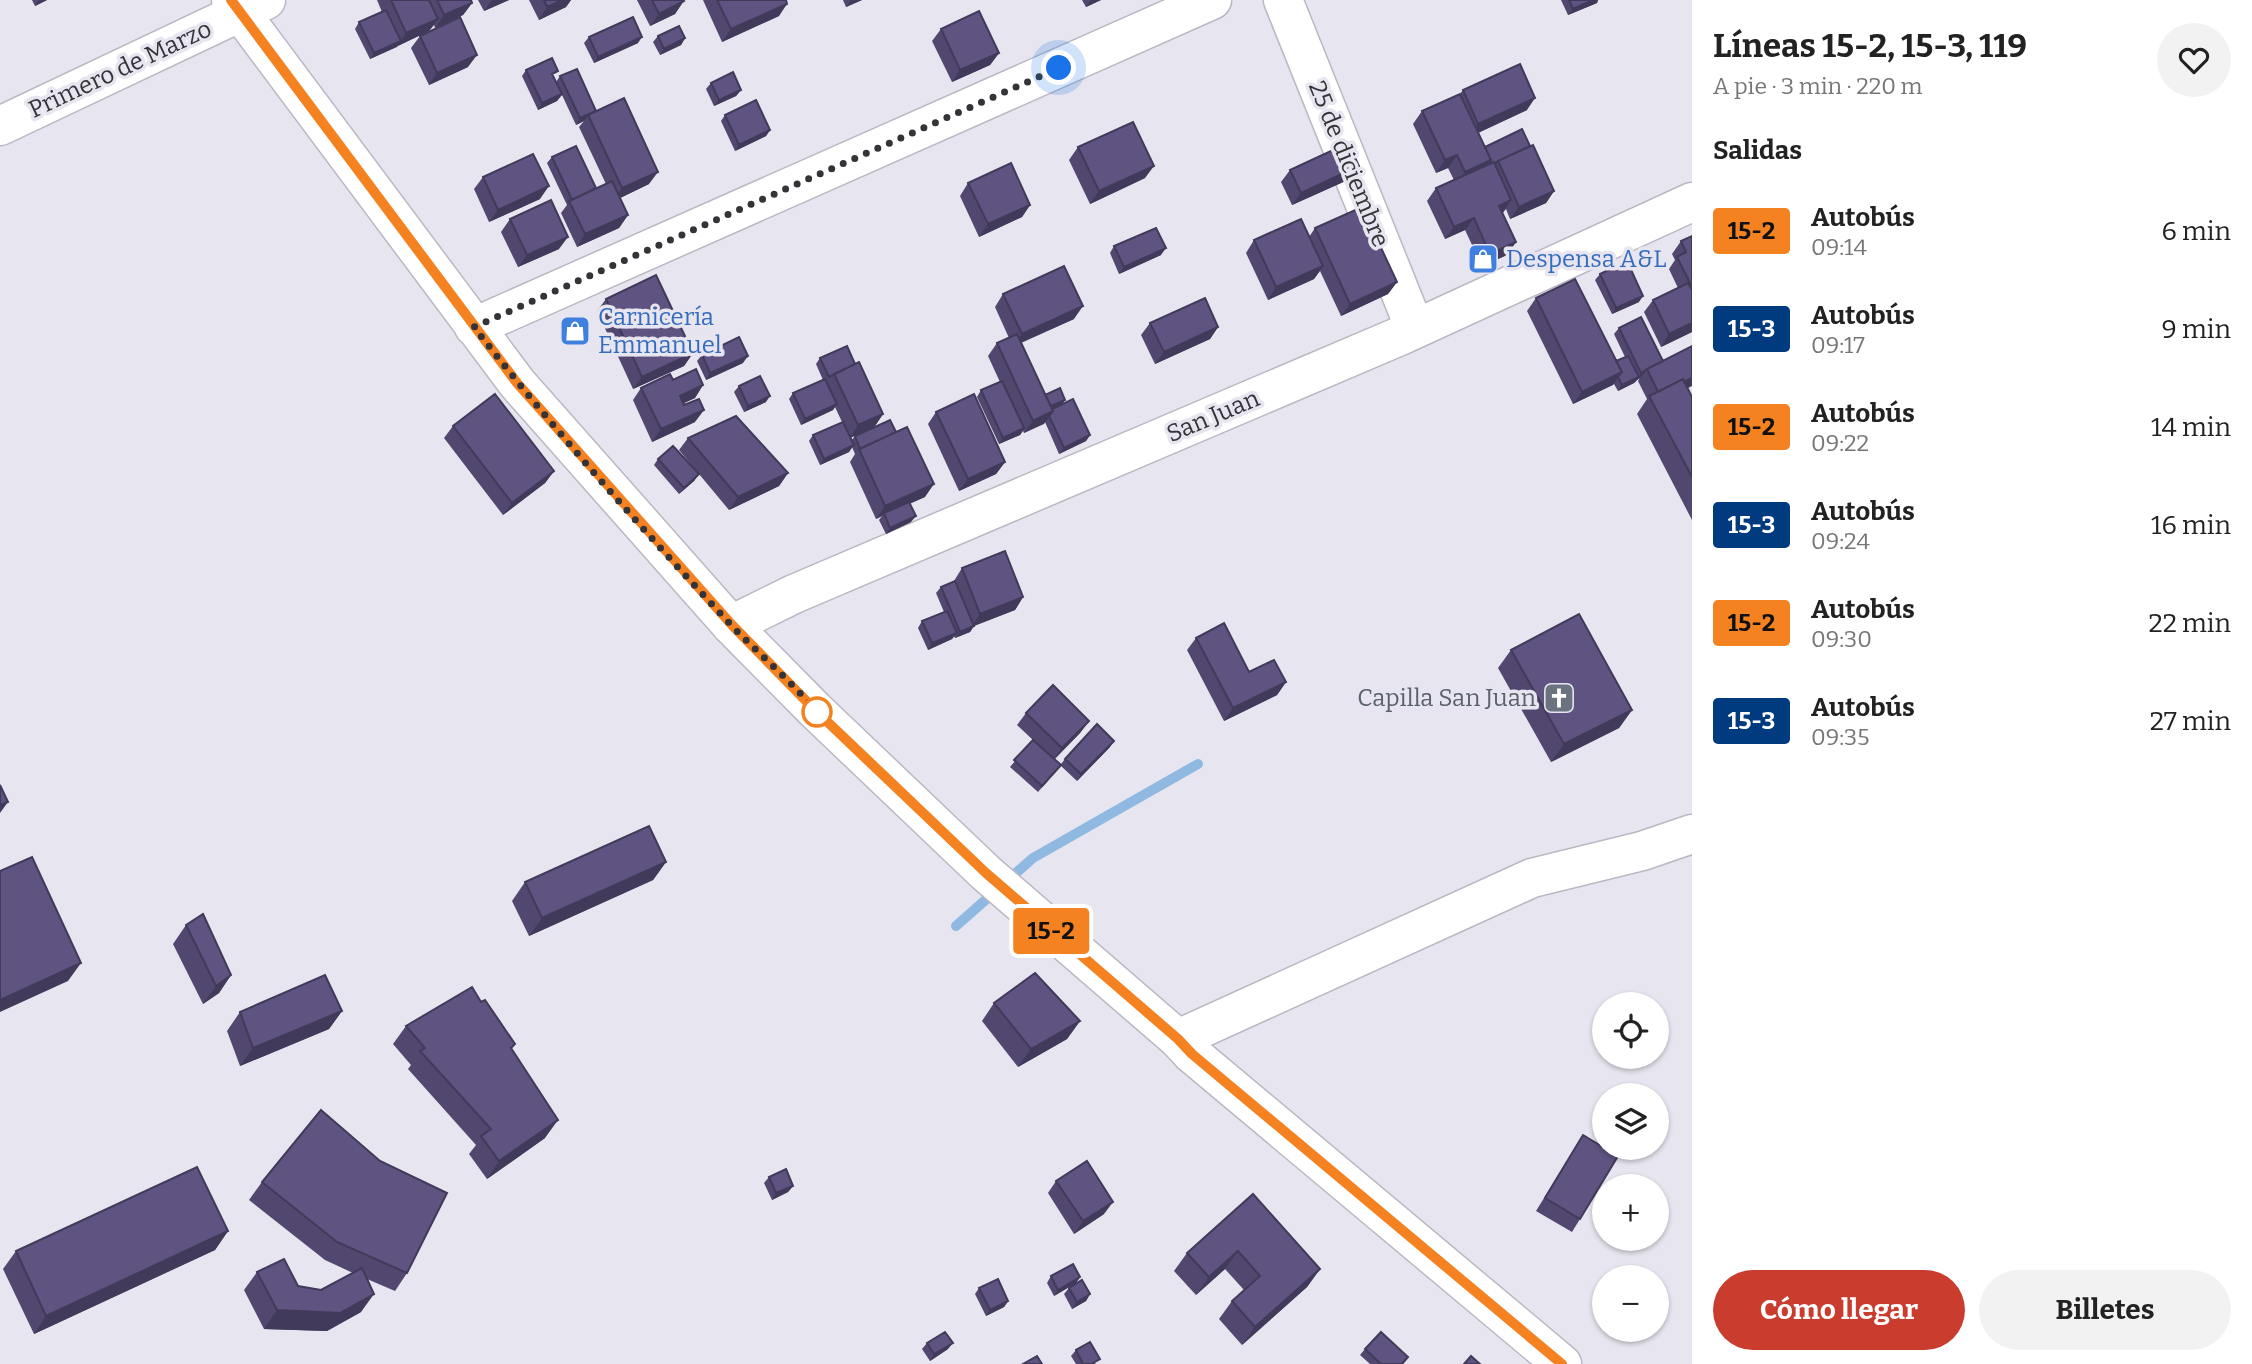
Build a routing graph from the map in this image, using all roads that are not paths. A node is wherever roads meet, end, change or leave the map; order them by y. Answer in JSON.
{"nodes":[{"id":1,"x":1212,"y":0,"type":"edge"},
{"id":2,"x":1283,"y":0,"type":"edge"},
{"id":3,"x":246,"y":4,"type":"edge"},
{"id":4,"x":0,"y":125,"type":"edge"},
{"id":5,"x":1692,"y":202,"type":"edge"},
{"id":6,"x":474,"y":327,"type":"junction"},
{"id":7,"x":1415,"y":329,"type":"junction"},
{"id":8,"x":732,"y":625,"type":"junction"},
{"id":9,"x":1692,"y":834,"type":"edge"},
{"id":10,"x":1178,"y":1039,"type":"junction"},
{"id":11,"x":1562,"y":1364,"type":"edge"}],
"edges":[{"from":1,"to":6,"type":"street"},
{"from":2,"to":7,"type":"street","name":"25 de diciembre"},
{"from":3,"to":4,"type":"street","name":"Primero de Marzo"},
{"from":3,"to":6,"type":"street"},
{"from":5,"to":7,"type":"street","name":"San Juan"},
{"from":6,"to":8,"type":"street"},
{"from":7,"to":8,"type":"street","name":"San Juan"},
{"from":8,"to":10,"type":"street"},
{"from":9,"to":10,"type":"street"},
{"from":10,"to":11,"type":"street"}]}
